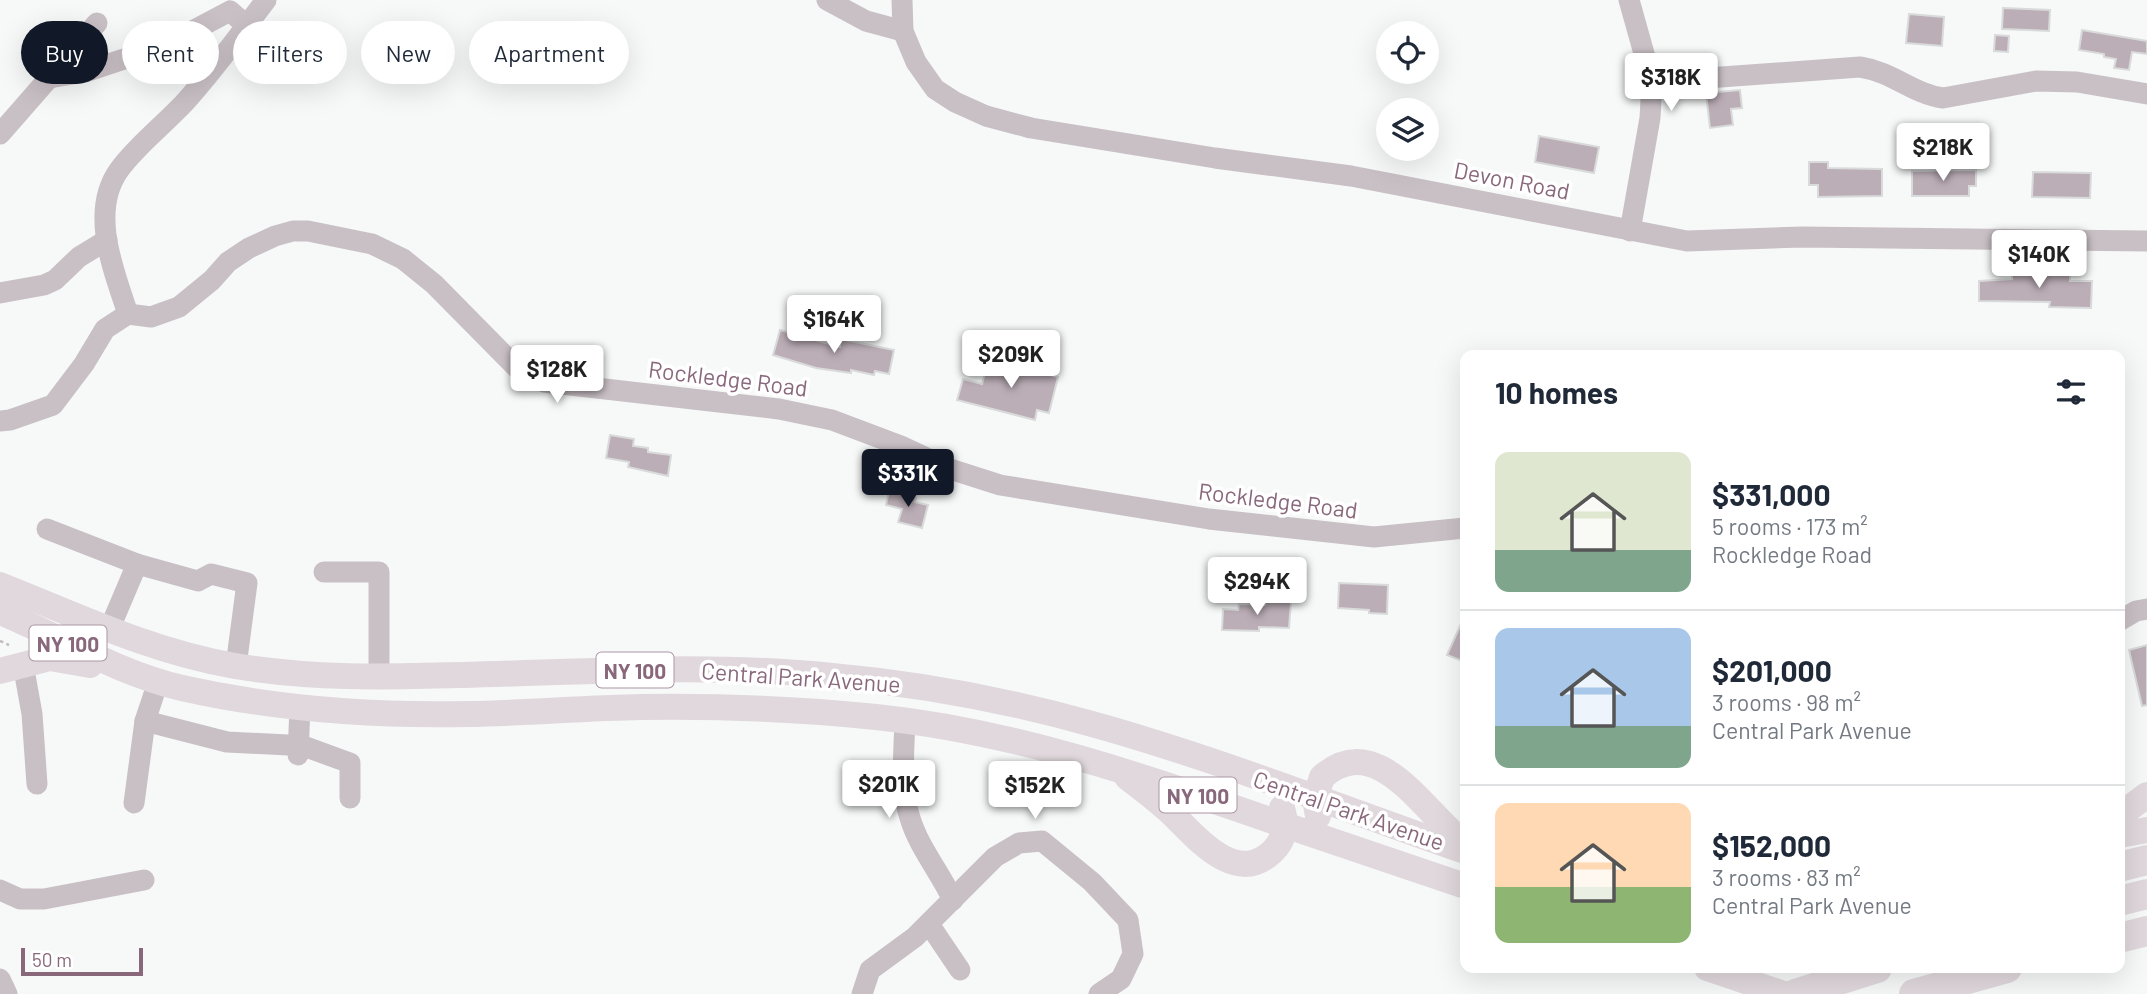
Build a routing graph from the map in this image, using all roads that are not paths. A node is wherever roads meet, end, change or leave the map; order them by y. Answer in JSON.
{"nodes":[{"id":1,"x":266,"y":0,"type":"edge"},
{"id":2,"x":827,"y":0,"type":"edge"},
{"id":3,"x":902,"y":0,"type":"edge"},
{"id":4,"x":1629,"y":0,"type":"edge"},
{"id":5,"x":241,"y":21,"type":"edge"},
{"id":6,"x":249,"y":21,"type":"edge"},
{"id":7,"x":903,"y":31,"type":"junction"},
{"id":8,"x":233,"y":42,"type":"edge"},
{"id":9,"x":108,"y":64,"type":"edge"},
{"id":10,"x":1652,"y":82,"type":"junction"},
{"id":11,"x":44,"y":84,"type":"edge"},
{"id":12,"x":2147,"y":94,"type":"edge"},
{"id":13,"x":0,"y":134,"type":"edge"},
{"id":14,"x":1630,"y":231,"type":"junction"},
{"id":15,"x":107,"y":240,"type":"junction"},
{"id":16,"x":2147,"y":241,"type":"edge"},
{"id":17,"x":0,"y":293,"type":"edge"},
{"id":18,"x":128,"y":314,"type":"junction"},
{"id":19,"x":0,"y":421,"type":"edge"},
{"id":20,"x":1460,"y":528,"type":"edge"},
{"id":21,"x":47,"y":529,"type":"dead end"},
{"id":22,"x":137,"y":564,"type":"junction"},
{"id":23,"x":0,"y":567,"type":"edge"},
{"id":24,"x":324,"y":572,"type":"dead end"},
{"id":25,"x":0,"y":585,"type":"edge"},
{"id":26,"x":59,"y":609,"type":"junction"},
{"id":27,"x":2147,"y":609,"type":"edge"},
{"id":28,"x":0,"y":612,"type":"edge"},
{"id":29,"x":2125,"y":617,"type":"edge"},
{"id":30,"x":109,"y":630,"type":"junction"},
{"id":31,"x":236,"y":666,"type":"junction"},
{"id":32,"x":12,"y":667,"type":"edge"},
{"id":33,"x":379,"y":677,"type":"junction"},
{"id":34,"x":147,"y":678,"type":"junction"},
{"id":35,"x":300,"y":707,"type":"junction"},
{"id":36,"x":905,"y":720,"type":"junction"},
{"id":37,"x":145,"y":721,"type":"junction"},
{"id":38,"x":294,"y":748,"type":"junction"},
{"id":39,"x":1111,"y":766,"type":"junction"},
{"id":40,"x":1270,"y":783,"type":"junction"},
{"id":41,"x":37,"y":784,"type":"dead end"},
{"id":42,"x":2147,"y":795,"type":"edge"},
{"id":43,"x":350,"y":798,"type":"dead end"},
{"id":44,"x":1315,"y":799,"type":"junction"},
{"id":45,"x":134,"y":803,"type":"dead end"},
{"id":46,"x":2125,"y":812,"type":"edge"},
{"id":47,"x":1285,"y":825,"type":"junction"},
{"id":48,"x":2147,"y":830,"type":"edge"},
{"id":49,"x":2125,"y":834,"type":"edge"},
{"id":50,"x":1460,"y":840,"type":"edge"},
{"id":51,"x":1335,"y":843,"type":"junction"},
{"id":52,"x":1460,"y":849,"type":"edge"},
{"id":53,"x":2147,"y":860,"type":"edge"},
{"id":54,"x":2125,"y":866,"type":"edge"},
{"id":55,"x":144,"y":880,"type":"dead end"},
{"id":56,"x":1460,"y":884,"type":"edge"},
{"id":57,"x":0,"y":890,"type":"edge"},
{"id":58,"x":2147,"y":894,"type":"edge"},
{"id":59,"x":953,"y":900,"type":"junction"},
{"id":60,"x":2125,"y":900,"type":"edge"},
{"id":61,"x":929,"y":924,"type":"junction"},
{"id":62,"x":2147,"y":931,"type":"edge"},
{"id":63,"x":2125,"y":936,"type":"edge"},
{"id":64,"x":960,"y":970,"type":"dead end"},
{"id":65,"x":1722,"y":973,"type":"edge"},
{"id":66,"x":1858,"y":973,"type":"edge"},
{"id":67,"x":1989,"y":973,"type":"edge"},
{"id":68,"x":0,"y":979,"type":"edge"},
{"id":69,"x":7,"y":994,"type":"edge"},
{"id":70,"x":862,"y":994,"type":"edge"},
{"id":71,"x":1099,"y":994,"type":"edge"},
{"id":72,"x":1783,"y":994,"type":"edge"},
{"id":73,"x":1795,"y":994,"type":"edge"},
{"id":74,"x":1914,"y":994,"type":"edge"}],
"edges":[{"from":1,"to":6,"type":"street"},
{"from":2,"to":7,"type":"street"},
{"from":3,"to":7,"type":"street","name":"Devon Road"},
{"from":4,"to":10,"type":"street"},
{"from":5,"to":9,"type":"street"},
{"from":7,"to":14,"type":"street","name":"Devon Road"},
{"from":8,"to":15,"type":"street"},
{"from":10,"to":12,"type":"street"},
{"from":10,"to":14,"type":"street"},
{"from":11,"to":13,"type":"street"},
{"from":14,"to":16,"type":"street","name":"Devon Road"},
{"from":15,"to":17,"type":"street"},
{"from":15,"to":18,"type":"street"},
{"from":18,"to":19,"type":"street"},
{"from":18,"to":20,"type":"street","name":"Rockledge Road"},
{"from":21,"to":22,"type":"street"},
{"from":22,"to":30,"type":"street"},
{"from":22,"to":31,"type":"street"},
{"from":23,"to":26,"type":"main road"},
{"from":24,"to":33,"type":"street"},
{"from":25,"to":26,"type":"main road","name":"Central Park Avenue","number":"NY 100"},
{"from":26,"to":30,"type":"main road","name":"Central Park Avenue","number":"NY 100"},
{"from":27,"to":29,"type":"street"},
{"from":28,"to":34,"type":"main road","name":"Central Park Avenue","number":"NY 100"},
{"from":30,"to":31,"type":"main road","name":"Central Park Avenue","number":"NY 100"},
{"from":31,"to":33,"type":"main road","name":"Central Park Avenue","number":"NY 100"},
{"from":32,"to":34,"type":"main road"},
{"from":32,"to":41,"type":"street"},
{"from":33,"to":40,"type":"main road","name":"Central Park Avenue","number":"NY 100"},
{"from":34,"to":35,"type":"main road","name":"Central Park Avenue","number":"NY 100"},
{"from":34,"to":37,"type":"street"},
{"from":35,"to":36,"type":"main road","name":"Central Park Avenue","number":"NY 100"},
{"from":35,"to":38,"type":"street"},
{"from":36,"to":39,"type":"main road","name":"Central Park Avenue","number":"NY 100"},
{"from":36,"to":59,"type":"street","name":"Central Park Avenue"},
{"from":37,"to":38,"type":"street"},
{"from":37,"to":45,"type":"street"},
{"from":38,"to":43,"type":"street"},
{"from":39,"to":47,"type":"main road","name":"Central Park Avenue","number":"NY 100"},
{"from":39,"to":47,"type":"main road"},
{"from":40,"to":44,"type":"main road","name":"Central Park Avenue","number":"NY 100"},
{"from":40,"to":47,"type":"main road"},
{"from":42,"to":46,"type":"main road"},
{"from":44,"to":50,"type":"main road"},
{"from":44,"to":51,"type":"main road"},
{"from":44,"to":52,"type":"main road","name":"Central Park Avenue","number":"NY 100"},
{"from":47,"to":51,"type":"main road","name":"Central Park Avenue","number":"NY 100"},
{"from":48,"to":49,"type":"main road"},
{"from":51,"to":56,"type":"main road","name":"Central Park Avenue","number":"NY 100"},
{"from":53,"to":54,"type":"highway"},
{"from":55,"to":57,"type":"street"},
{"from":58,"to":60,"type":"highway"},
{"from":59,"to":61,"type":"street"},
{"from":59,"to":71,"type":"street"},
{"from":61,"to":64,"type":"street"},
{"from":61,"to":70,"type":"street"},
{"from":62,"to":63,"type":"highway"},
{"from":65,"to":72,"type":"main road"},
{"from":66,"to":73,"type":"highway"},
{"from":67,"to":74,"type":"highway"},
{"from":68,"to":69,"type":"street"}]}
